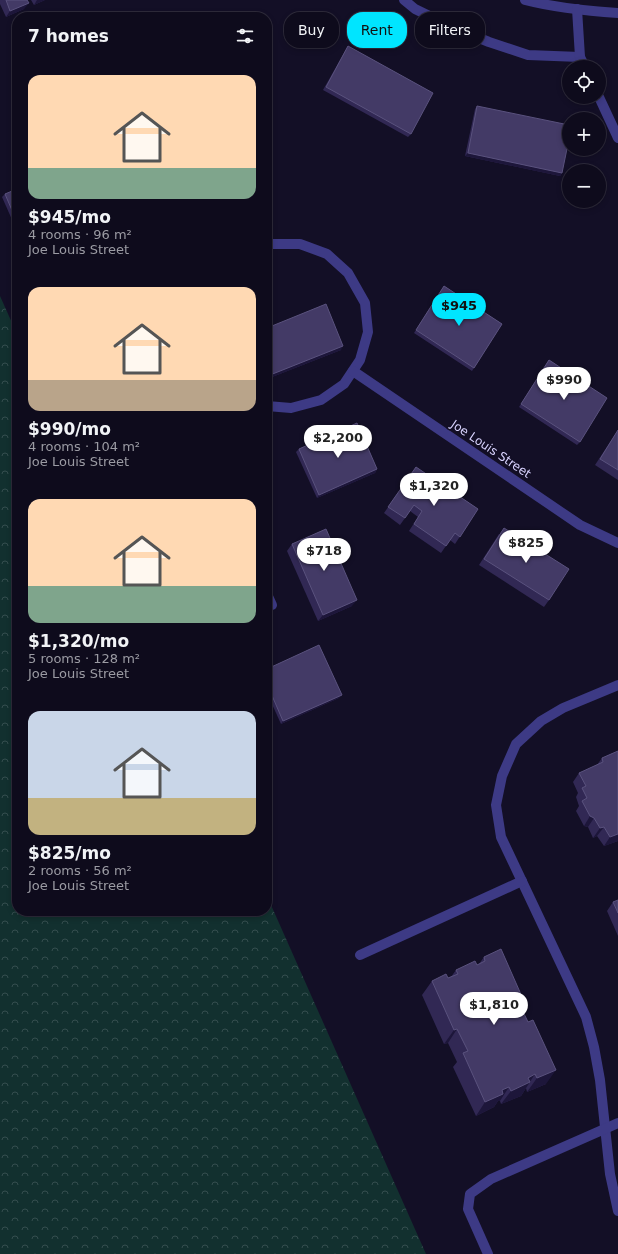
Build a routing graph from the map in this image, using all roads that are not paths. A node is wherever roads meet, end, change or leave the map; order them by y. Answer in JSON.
{"nodes":[{"id":1,"x":404,"y":0,"type":"edge"},
{"id":2,"x":525,"y":0,"type":"edge"},
{"id":3,"x":577,"y":9,"type":"junction"},
{"id":4,"x":618,"y":13,"type":"edge"},
{"id":5,"x":580,"y":57,"type":"junction"},
{"id":6,"x":582,"y":60,"type":"edge"},
{"id":7,"x":602,"y":104,"type":"edge"},
{"id":8,"x":618,"y":138,"type":"edge"},
{"id":9,"x":272,"y":244,"type":"edge"},
{"id":10,"x":353,"y":371,"type":"junction"},
{"id":11,"x":272,"y":406,"type":"edge"},
{"id":12,"x":618,"y":543,"type":"edge"},
{"id":13,"x":618,"y":685,"type":"edge"},
{"id":14,"x":522,"y":881,"type":"junction"},
{"id":15,"x":360,"y":955,"type":"dead end"},
{"id":16,"x":618,"y":1123,"type":"edge"},
{"id":17,"x":605,"y":1128,"type":"junction"},
{"id":18,"x":618,"y":1211,"type":"edge"},
{"id":19,"x":488,"y":1254,"type":"edge"}],
"edges":[{"from":1,"to":5,"type":"street"},
{"from":2,"to":3,"type":"street"},
{"from":3,"to":4,"type":"street"},
{"from":3,"to":5,"type":"street"},
{"from":5,"to":6,"type":"street"},
{"from":7,"to":8,"type":"street"},
{"from":9,"to":10,"type":"street"},
{"from":10,"to":11,"type":"street"},
{"from":10,"to":12,"type":"street","name":"Joe Louis Street"},
{"from":13,"to":14,"type":"street"},
{"from":14,"to":15,"type":"street"},
{"from":14,"to":17,"type":"street"},
{"from":16,"to":17,"type":"street"},
{"from":17,"to":18,"type":"street"},
{"from":17,"to":19,"type":"street"}]}
